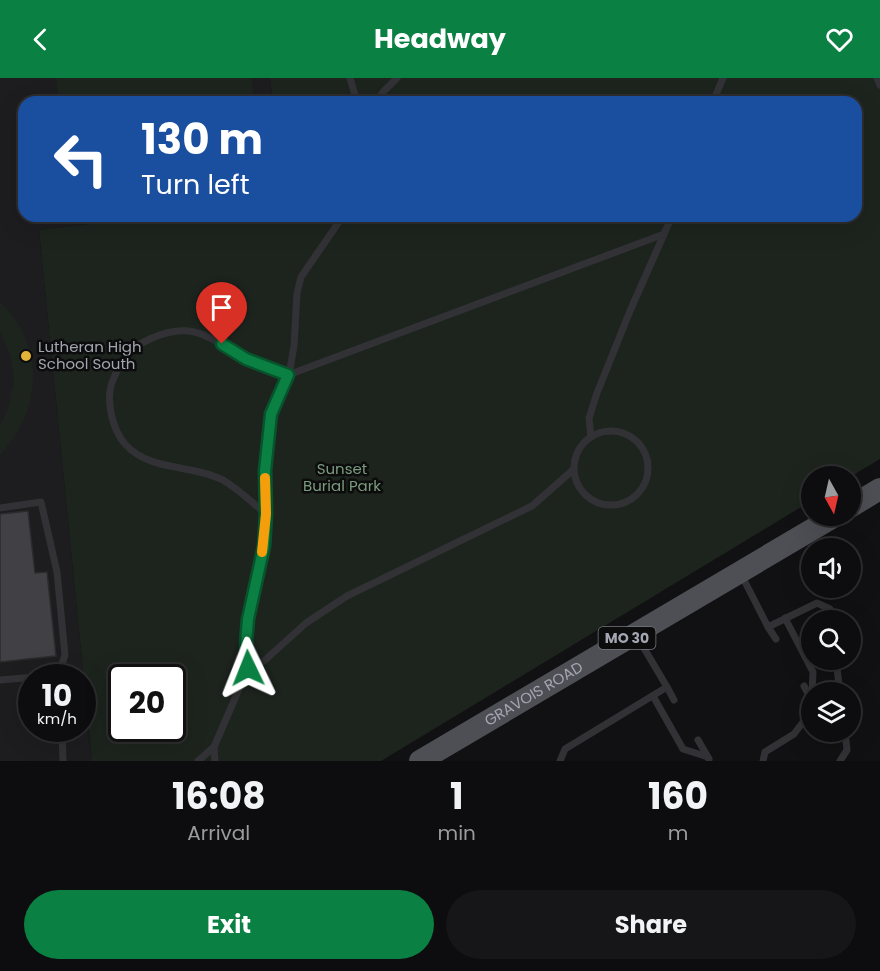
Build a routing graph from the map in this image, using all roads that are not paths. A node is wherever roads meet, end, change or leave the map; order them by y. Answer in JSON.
{"nodes":[{"id":1,"x":350,"y":78,"type":"edge"},
{"id":2,"x":397,"y":78,"type":"edge"},
{"id":3,"x":723,"y":78,"type":"edge"},
{"id":4,"x":877,"y":78,"type":"edge"},
{"id":5,"x":880,"y":85,"type":"edge"},
{"id":6,"x":355,"y":96,"type":"edge"},
{"id":7,"x":381,"y":96,"type":"edge"},
{"id":8,"x":716,"y":96,"type":"edge"},
{"id":9,"x":339,"y":222,"type":"edge"},
{"id":10,"x":669,"y":222,"type":"edge"},
{"id":11,"x":664,"y":234,"type":"junction"},
{"id":12,"x":288,"y":375,"type":"junction"},
{"id":13,"x":591,"y":437,"type":"junction"},
{"id":14,"x":574,"y":469,"type":"junction"},
{"id":15,"x":880,"y":489,"type":"edge"},
{"id":16,"x":861,"y":500,"type":"edge"},
{"id":17,"x":0,"y":508,"type":"edge"},
{"id":18,"x":266,"y":514,"type":"junction"},
{"id":19,"x":818,"y":526,"type":"edge"},
{"id":20,"x":740,"y":572,"type":"junction"},
{"id":21,"x":801,"y":610,"type":"edge"},
{"id":22,"x":802,"y":610,"type":"edge"},
{"id":23,"x":830,"y":610,"type":"edge"},
{"id":24,"x":784,"y":618,"type":"junction"},
{"id":25,"x":768,"y":627,"type":"junction"},
{"id":26,"x":635,"y":633,"type":"junction"},
{"id":27,"x":776,"y":639,"type":"dead end"},
{"id":28,"x":61,"y":664,"type":"edge"},
{"id":29,"x":248,"y":668,"type":"junction"},
{"id":30,"x":18,"y":679,"type":"edge"},
{"id":31,"x":0,"y":680,"type":"edge"},
{"id":32,"x":813,"y":682,"type":"edge"},
{"id":33,"x":667,"y":687,"type":"junction"},
{"id":34,"x":653,"y":696,"type":"junction"},
{"id":35,"x":674,"y":699,"type":"dead end"},
{"id":36,"x":801,"y":725,"type":"edge"},
{"id":37,"x":699,"y":740,"type":"dead end"},
{"id":38,"x":62,"y":742,"type":"edge"},
{"id":39,"x":846,"y":742,"type":"edge"},
{"id":40,"x":214,"y":747,"type":"junction"},
{"id":41,"x":709,"y":759,"type":"edge"},
{"id":42,"x":63,"y":761,"type":"edge"},
{"id":43,"x":198,"y":761,"type":"edge"},
{"id":44,"x":215,"y":761,"type":"edge"},
{"id":45,"x":420,"y":761,"type":"edge"},
{"id":46,"x":560,"y":761,"type":"edge"},
{"id":47,"x":762,"y":761,"type":"edge"},
{"id":48,"x":840,"y":761,"type":"edge"}],
"edges":[{"from":1,"to":6,"type":"lane"},
{"from":2,"to":7,"type":"lane"},
{"from":3,"to":8,"type":"lane"},
{"from":4,"to":5,"type":"lane"},
{"from":9,"to":12,"type":"lane"},
{"from":10,"to":11,"type":"lane"},
{"from":11,"to":12,"type":"lane"},
{"from":11,"to":13,"type":"lane"},
{"from":12,"to":18,"type":"lane"},
{"from":12,"to":18,"type":"lane"},
{"from":13,"to":14,"type":"lane"},
{"from":13,"to":14,"type":"lane"},
{"from":14,"to":29,"type":"lane"},
{"from":15,"to":16,"type":"main road"},
{"from":17,"to":28,"type":"lane"},
{"from":18,"to":29,"type":"lane"},
{"from":19,"to":20,"type":"main road","name":"GRAVOIS ROAD","number":"MO 30"},
{"from":20,"to":25,"type":"lane"},
{"from":20,"to":26,"type":"main road","name":"GRAVOIS ROAD","number":"MO 30"},
{"from":21,"to":24,"type":"lane"},
{"from":22,"to":23,"type":"lane"},
{"from":24,"to":25,"type":"lane"},
{"from":24,"to":32,"type":"lane"},
{"from":25,"to":27,"type":"lane"},
{"from":26,"to":33,"type":"lane"},
{"from":26,"to":45,"type":"main road","name":"GRAVOIS ROAD","number":"MO 30"},
{"from":29,"to":40,"type":"lane"},
{"from":30,"to":31,"type":"lane"},
{"from":33,"to":34,"type":"lane"},
{"from":33,"to":35,"type":"lane"},
{"from":34,"to":41,"type":"lane"},
{"from":34,"to":46,"type":"lane"},
{"from":36,"to":47,"type":"lane"},
{"from":37,"to":41,"type":"lane"},
{"from":38,"to":42,"type":"lane"},
{"from":39,"to":48,"type":"lane"},
{"from":40,"to":43,"type":"lane"},
{"from":40,"to":44,"type":"lane"}]}
